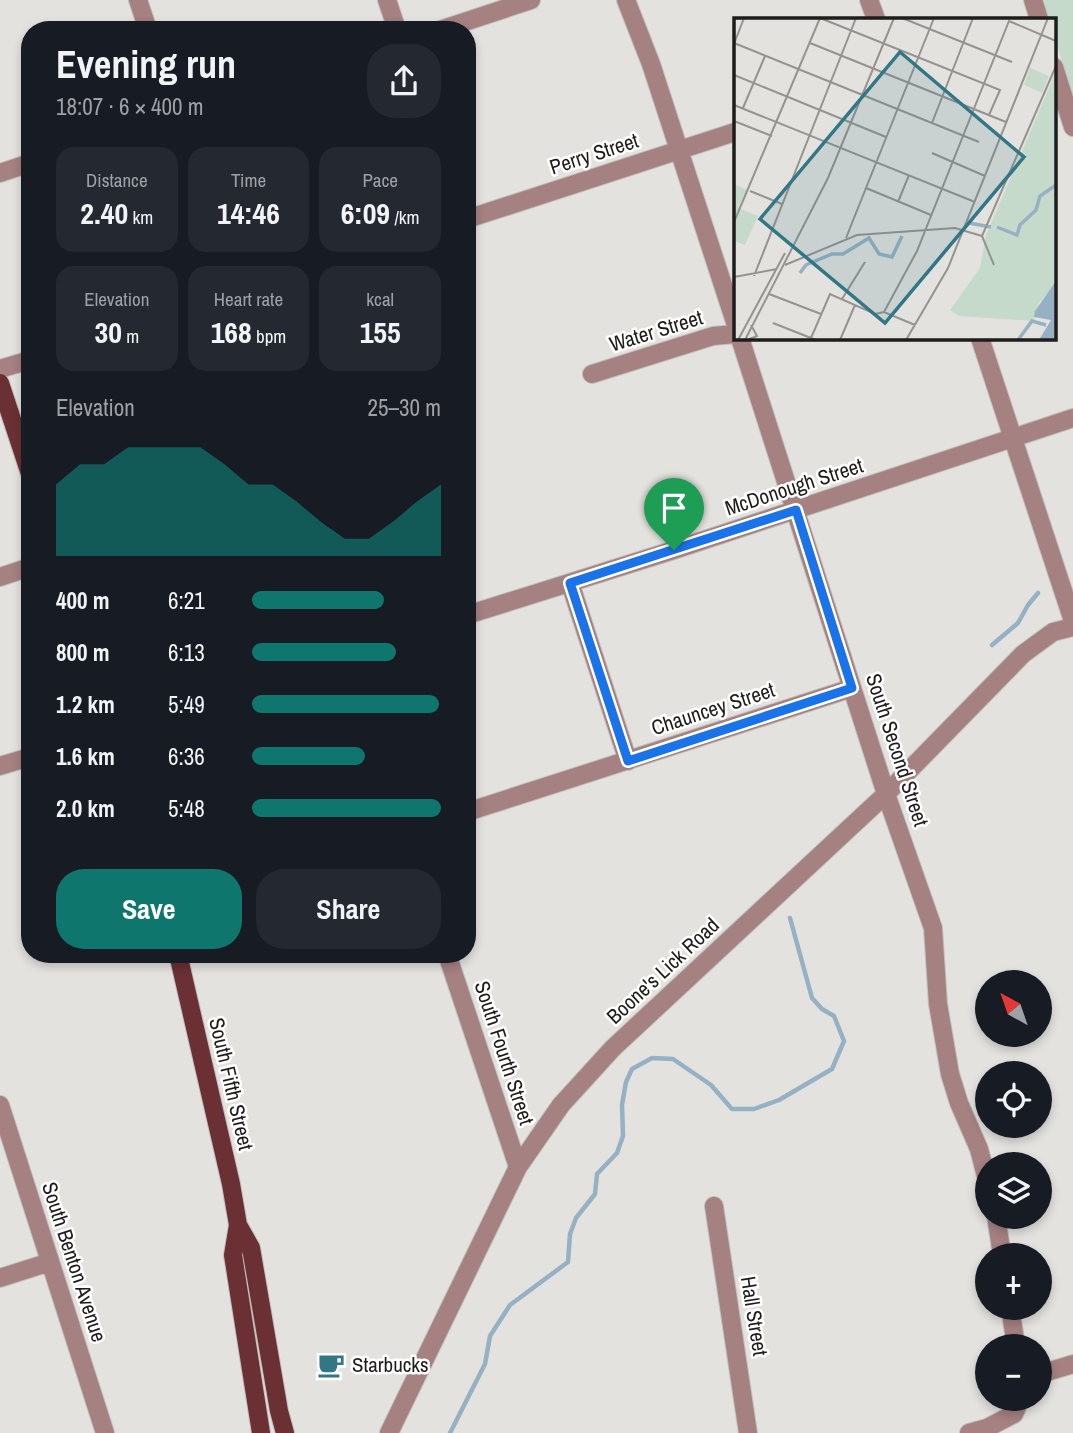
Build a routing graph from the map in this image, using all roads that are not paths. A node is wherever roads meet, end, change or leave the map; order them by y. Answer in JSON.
{"nodes":[{"id":1,"x":138,"y":0,"type":"edge"},
{"id":2,"x":387,"y":0,"type":"edge"},
{"id":3,"x":531,"y":0,"type":"edge"},
{"id":4,"x":626,"y":0,"type":"edge"},
{"id":5,"x":869,"y":0,"type":"edge"},
{"id":6,"x":1033,"y":0,"type":"edge"},
{"id":7,"x":876,"y":18,"type":"edge"},
{"id":8,"x":1039,"y":18,"type":"edge"},
{"id":9,"x":145,"y":21,"type":"edge"},
{"id":10,"x":394,"y":21,"type":"edge"},
{"id":11,"x":467,"y":21,"type":"edge"},
{"id":12,"x":1056,"y":73,"type":"edge"},
{"id":13,"x":1073,"y":127,"type":"edge"},
{"id":14,"x":734,"y":132,"type":"edge"},
{"id":15,"x":679,"y":150,"type":"junction"},
{"id":16,"x":21,"y":166,"type":"edge"},
{"id":17,"x":0,"y":173,"type":"edge"},
{"id":18,"x":476,"y":216,"type":"edge"},
{"id":19,"x":734,"y":319,"type":"edge"},
{"id":20,"x":734,"y":334,"type":"edge"},
{"id":21,"x":741,"y":340,"type":"edge"},
{"id":22,"x":981,"y":340,"type":"edge"},
{"id":23,"x":21,"y":363,"type":"edge"},
{"id":24,"x":0,"y":369,"type":"edge"},
{"id":25,"x":592,"y":374,"type":"dead end"},
{"id":26,"x":0,"y":383,"type":"edge"},
{"id":27,"x":1073,"y":418,"type":"edge"},
{"id":28,"x":1014,"y":438,"type":"junction"},
{"id":29,"x":21,"y":447,"type":"edge"},
{"id":30,"x":796,"y":510,"type":"junction"},
{"id":31,"x":21,"y":570,"type":"edge"},
{"id":32,"x":0,"y":577,"type":"edge"},
{"id":33,"x":570,"y":583,"type":"junction"},
{"id":34,"x":476,"y":612,"type":"edge"},
{"id":35,"x":1073,"y":621,"type":"edge"},
{"id":36,"x":1073,"y":627,"type":"edge"},
{"id":37,"x":852,"y":688,"type":"junction"},
{"id":38,"x":21,"y":760,"type":"edge"},
{"id":39,"x":628,"y":761,"type":"junction"},
{"id":40,"x":0,"y":766,"type":"edge"},
{"id":41,"x":886,"y":794,"type":"junction"},
{"id":42,"x":476,"y":809,"type":"edge"},
{"id":43,"x":180,"y":963,"type":"edge"},
{"id":44,"x":450,"y":963,"type":"edge"},
{"id":45,"x":0,"y":1105,"type":"edge"},
{"id":46,"x":980,"y":1152,"type":"edge"},
{"id":47,"x":518,"y":1167,"type":"junction"},
{"id":48,"x":714,"y":1206,"type":"dead end"},
{"id":49,"x":238,"y":1226,"type":"junction"},
{"id":50,"x":50,"y":1262,"type":"junction"},
{"id":51,"x":0,"y":1278,"type":"edge"},
{"id":52,"x":1073,"y":1364,"type":"edge"},
{"id":53,"x":1052,"y":1370,"type":"edge"},
{"id":54,"x":1015,"y":1411,"type":"edge"},
{"id":55,"x":105,"y":1433,"type":"edge"},
{"id":56,"x":261,"y":1433,"type":"edge"},
{"id":57,"x":285,"y":1433,"type":"edge"},
{"id":58,"x":389,"y":1433,"type":"edge"},
{"id":59,"x":748,"y":1433,"type":"edge"},
{"id":60,"x":969,"y":1433,"type":"edge"}],
"edges":[{"from":1,"to":9,"type":"street"},
{"from":2,"to":10,"type":"street"},
{"from":3,"to":11,"type":"street"},
{"from":4,"to":15,"type":"street"},
{"from":5,"to":7,"type":"street"},
{"from":6,"to":8,"type":"street"},
{"from":12,"to":13,"type":"street"},
{"from":14,"to":15,"type":"street","name":"Perry Street"},
{"from":15,"to":18,"type":"street","name":"Perry Street"},
{"from":15,"to":19,"type":"street"},
{"from":16,"to":17,"type":"street"},
{"from":20,"to":25,"type":"street","name":"Water Street"},
{"from":21,"to":30,"type":"street","name":"South Second Street"},
{"from":22,"to":28,"type":"street"},
{"from":23,"to":24,"type":"street"},
{"from":26,"to":29,"type":"main road"},
{"from":27,"to":28,"type":"street","name":"McDonough Street"},
{"from":28,"to":30,"type":"street","name":"McDonough Street"},
{"from":28,"to":35,"type":"street"},
{"from":30,"to":33,"type":"street","name":"McDonough Street"},
{"from":30,"to":37,"type":"street","name":"South Second Street"},
{"from":31,"to":32,"type":"street"},
{"from":33,"to":34,"type":"street","name":"McDonough Street"},
{"from":33,"to":39,"type":"street"},
{"from":36,"to":41,"type":"street","name":"Boone's Lick Road"},
{"from":37,"to":39,"type":"street","name":"Chauncey Street"},
{"from":37,"to":41,"type":"street","name":"South Second Street"},
{"from":38,"to":40,"type":"street"},
{"from":39,"to":42,"type":"street","name":"Chauncey Street"},
{"from":41,"to":46,"type":"street","name":"South Second Street"},
{"from":41,"to":47,"type":"street","name":"Boone's Lick Road"},
{"from":43,"to":49,"type":"main road","name":"South Fifth Street"},
{"from":44,"to":47,"type":"street","name":"South Fourth Street"},
{"from":45,"to":50,"type":"street","name":"South Benton Avenue"},
{"from":47,"to":58,"type":"street","name":"Boone's Lick Road"},
{"from":48,"to":59,"type":"street","name":"Hall Street"},
{"from":49,"to":56,"type":"main road","name":"South Fifth Street"},
{"from":49,"to":57,"type":"main road","name":"South Fifth Street"},
{"from":50,"to":51,"type":"street"},
{"from":50,"to":55,"type":"street","name":"South Benton Avenue"},
{"from":52,"to":53,"type":"street"},
{"from":54,"to":60,"type":"street"}]}
